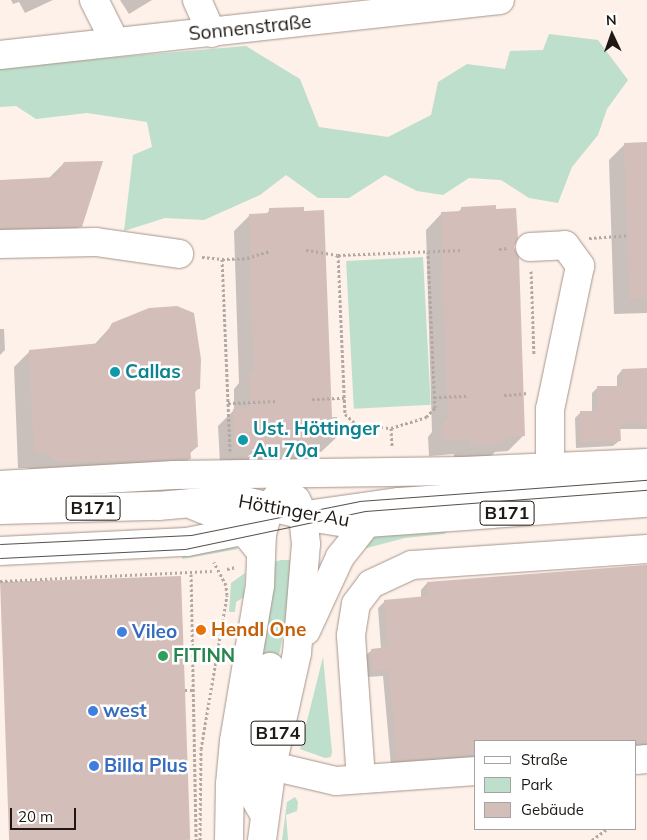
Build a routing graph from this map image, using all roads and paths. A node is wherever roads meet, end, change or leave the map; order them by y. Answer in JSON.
{"nodes":[{"id":1,"x":94,"y":0,"type":"edge"},
{"id":2,"x":196,"y":0,"type":"edge"},
{"id":3,"x":500,"y":0,"type":"edge"},
{"id":4,"x":454,"y":3,"type":"edge"},
{"id":5,"x":212,"y":33,"type":"junction"},
{"id":6,"x":115,"y":42,"type":"junction"},
{"id":7,"x":0,"y":55,"type":"edge"},
{"id":8,"x":628,"y":235,"type":"dead end"},
{"id":9,"x":0,"y":244,"type":"edge"},
{"id":10,"x":565,"y":245,"type":"junction"},
{"id":11,"x":530,"y":247,"type":"joint"},
{"id":12,"x":306,"y":250,"type":"dead end"},
{"id":13,"x":462,"y":250,"type":"dead end"},
{"id":14,"x":270,"y":251,"type":"dead end"},
{"id":15,"x":428,"y":252,"type":"junction"},
{"id":16,"x":179,"y":254,"type":"joint"},
{"id":17,"x":338,"y":255,"type":"junction"},
{"id":18,"x":222,"y":259,"type":"junction"},
{"id":19,"x":535,"y":364,"type":"dead end"},
{"id":20,"x":536,"y":393,"type":"dead end"},
{"id":21,"x":504,"y":395,"type":"dead end"},
{"id":22,"x":468,"y":396,"type":"dead end"},
{"id":23,"x":434,"y":397,"type":"junction"},
{"id":24,"x":345,"y":398,"type":"junction"},
{"id":25,"x":312,"y":399,"type":"dead end"},
{"id":26,"x":277,"y":401,"type":"dead end"},
{"id":27,"x":228,"y":403,"type":"junction"},
{"id":28,"x":647,"y":464,"type":"edge"},
{"id":29,"x":550,"y":468,"type":"junction"},
{"id":30,"x":241,"y":474,"type":"junction"},
{"id":31,"x":313,"y":474,"type":"junction"},
{"id":32,"x":0,"y":485,"type":"edge"},
{"id":33,"x":647,"y":485,"type":"edge"},
{"id":34,"x":647,"y":503,"type":"edge"},
{"id":35,"x":0,"y":510,"type":"edge"},
{"id":36,"x":303,"y":515,"type":"junction"},
{"id":37,"x":264,"y":520,"type":"junction"},
{"id":38,"x":367,"y":523,"type":"junction"},
{"id":39,"x":647,"y":549,"type":"edge"},
{"id":40,"x":0,"y":551,"type":"edge"},
{"id":41,"x":213,"y":561,"type":"dead end"},
{"id":42,"x":212,"y":571,"type":"dead end"},
{"id":43,"x":191,"y":574,"type":"junction"},
{"id":44,"x":0,"y":581,"type":"edge"},
{"id":45,"x":296,"y":652,"type":"junction"},
{"id":46,"x":270,"y":667,"type":"dead end"},
{"id":47,"x":185,"y":690,"type":"dead end"},
{"id":48,"x":192,"y":690,"type":"junction"},
{"id":49,"x":272,"y":766,"type":"junction"},
{"id":50,"x":474,"y":771,"type":"edge"},
{"id":51,"x":361,"y":779,"type":"junction"},
{"id":52,"x":263,"y":827,"type":"edge"},
{"id":53,"x":606,"y":830,"type":"edge"},
{"id":54,"x":196,"y":840,"type":"edge"},
{"id":55,"x":200,"y":840,"type":"edge"},
{"id":56,"x":228,"y":840,"type":"edge"},
{"id":57,"x":592,"y":840,"type":"edge"}],
"edges":[{"from":1,"to":6,"type":"main road"},
{"from":2,"to":5,"type":"main road"},
{"from":3,"to":4,"type":"main road","name":"Sonnenstraße"},
{"from":4,"to":5,"type":"main road","name":"Sonnenstraße"},
{"from":5,"to":6,"type":"main road","name":"Sonnenstraße"},
{"from":6,"to":7,"type":"main road","name":"Sonnenstraße"},
{"from":8,"to":10,"type":"path"},
{"from":9,"to":16,"type":"main road"},
{"from":10,"to":11,"type":"main road"},
{"from":10,"to":29,"type":"main road"},
{"from":11,"to":19,"type":"path"},
{"from":12,"to":17,"type":"path"},
{"from":13,"to":15,"type":"path"},
{"from":14,"to":18,"type":"path"},
{"from":15,"to":17,"type":"path"},
{"from":15,"to":23,"type":"path"},
{"from":16,"to":18,"type":"path"},
{"from":17,"to":24,"type":"path"},
{"from":18,"to":27,"type":"path"},
{"from":20,"to":21,"type":"path"},
{"from":22,"to":23,"type":"path"},
{"from":23,"to":24,"type":"path"},
{"from":24,"to":25,"type":"path"},
{"from":26,"to":27,"type":"path"},
{"from":27,"to":30,"type":"path"},
{"from":28,"to":29,"type":"main road","name":"Höttinger Au","number":"B171"},
{"from":29,"to":31,"type":"main road","name":"Höttinger Au","number":"B171"},
{"from":30,"to":31,"type":"main road","name":"Höttinger Au","number":"B171"},
{"from":30,"to":32,"type":"main road","name":"Höttinger Au","number":"B171"},
{"from":30,"to":37,"type":"main road","number":"B174"},
{"from":31,"to":37,"type":"main road"},
{"from":33,"to":36,"type":"main road"},
{"from":34,"to":38,"type":"main road","name":"Höttinger Au","number":"B171"},
{"from":35,"to":37,"type":"main road","number":"B171"},
{"from":36,"to":37,"type":"main road"},
{"from":36,"to":37,"type":"main road","number":"B174"},
{"from":36,"to":38,"type":"main road","name":"Höttinger Au","number":"B171"},
{"from":36,"to":45,"type":"main road","number":"B174"},
{"from":37,"to":40,"type":"main road"},
{"from":37,"to":56,"type":"main road","number":"B174"},
{"from":38,"to":45,"type":"main road"},
{"from":39,"to":51,"type":"main road"},
{"from":41,"to":55,"type":"path"},
{"from":42,"to":43,"type":"path"},
{"from":43,"to":44,"type":"path"},
{"from":43,"to":48,"type":"path"},
{"from":45,"to":49,"type":"main road","number":"B174"},
{"from":46,"to":52,"type":"main road"},
{"from":47,"to":48,"type":"path"},
{"from":48,"to":54,"type":"path"},
{"from":49,"to":51,"type":"main road"},
{"from":49,"to":52,"type":"main road","number":"B174"},
{"from":50,"to":51,"type":"main road"},
{"from":53,"to":57,"type":"path"}]}
